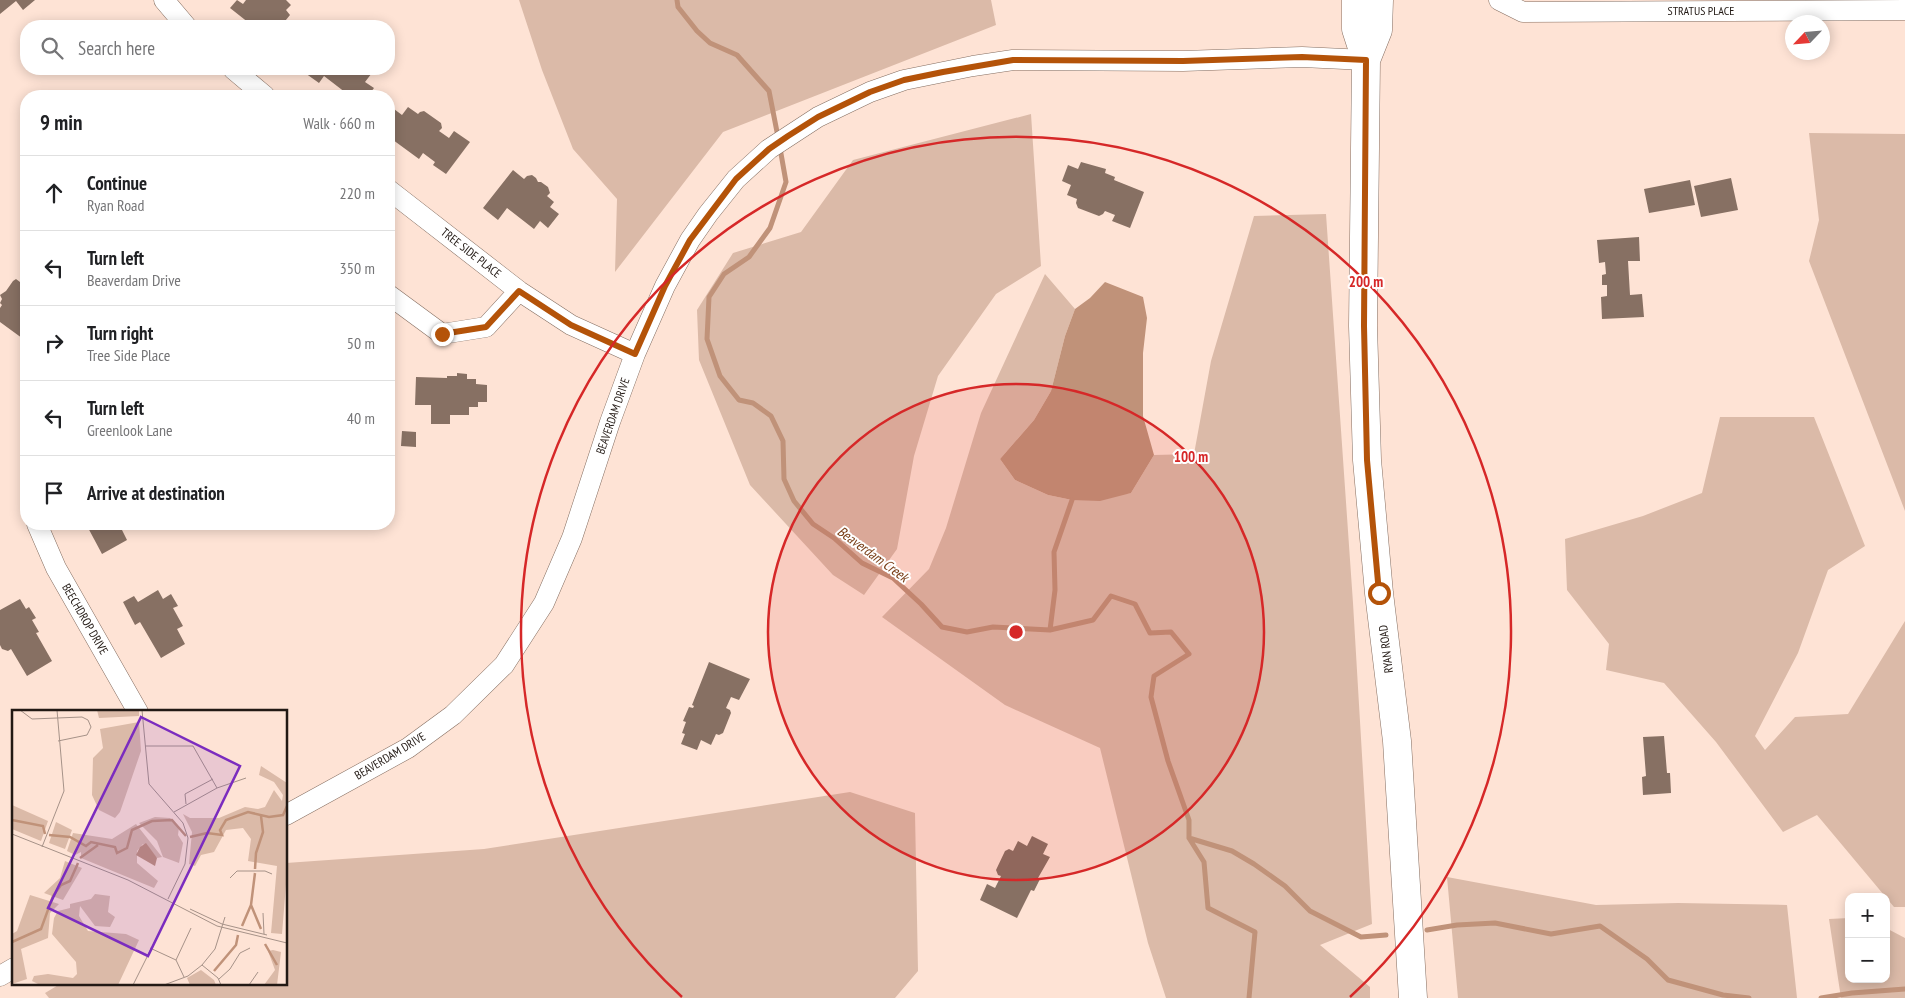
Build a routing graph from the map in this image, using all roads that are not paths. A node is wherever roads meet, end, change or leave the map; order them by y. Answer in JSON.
{"nodes":[{"id":1,"x":164,"y":0,"type":"edge"},
{"id":2,"x":1356,"y":0,"type":"edge"},
{"id":3,"x":1379,"y":0,"type":"edge"},
{"id":4,"x":1499,"y":0,"type":"edge"},
{"id":5,"x":1826,"y":5,"type":"edge"},
{"id":6,"x":1905,"y":10,"type":"edge"},
{"id":7,"x":181,"y":20,"type":"edge"},
{"id":8,"x":1366,"y":60,"type":"junction"},
{"id":9,"x":239,"y":75,"type":"edge"},
{"id":10,"x":258,"y":90,"type":"edge"},
{"id":11,"x":395,"y":195,"type":"edge"},
{"id":12,"x":519,"y":291,"type":"junction"},
{"id":13,"x":395,"y":299,"type":"edge"},
{"id":14,"x":635,"y":354,"type":"junction"},
{"id":15,"x":40,"y":530,"type":"edge"},
{"id":16,"x":137,"y":710,"type":"edge"},
{"id":17,"x":288,"y":814,"type":"edge"},
{"id":18,"x":12,"y":969,"type":"edge"},
{"id":19,"x":0,"y":976,"type":"edge"},
{"id":20,"x":1413,"y":998,"type":"edge"}],
"edges":[{"from":1,"to":7,"type":"street"},
{"from":2,"to":8,"type":"main road","name":"RYAN ROAD"},
{"from":3,"to":8,"type":"main road","name":"RYAN ROAD"},
{"from":4,"to":5,"type":"street","name":"STRATUS PLACE"},
{"from":5,"to":6,"type":"street","name":"STRATUS PLACE"},
{"from":8,"to":14,"type":"street","name":"BEAVERDAM DRIVE"},
{"from":8,"to":20,"type":"main road","name":"RYAN ROAD"},
{"from":9,"to":10,"type":"street"},
{"from":11,"to":12,"type":"street","name":"TREE SIDE PLACE"},
{"from":12,"to":13,"type":"street"},
{"from":12,"to":14,"type":"street","name":"TREE SIDE PLACE"},
{"from":14,"to":17,"type":"street","name":"BEAVERDAM DRIVE"},
{"from":15,"to":16,"type":"street","name":"BEECHDROP DRIVE"},
{"from":18,"to":19,"type":"street"}]}
